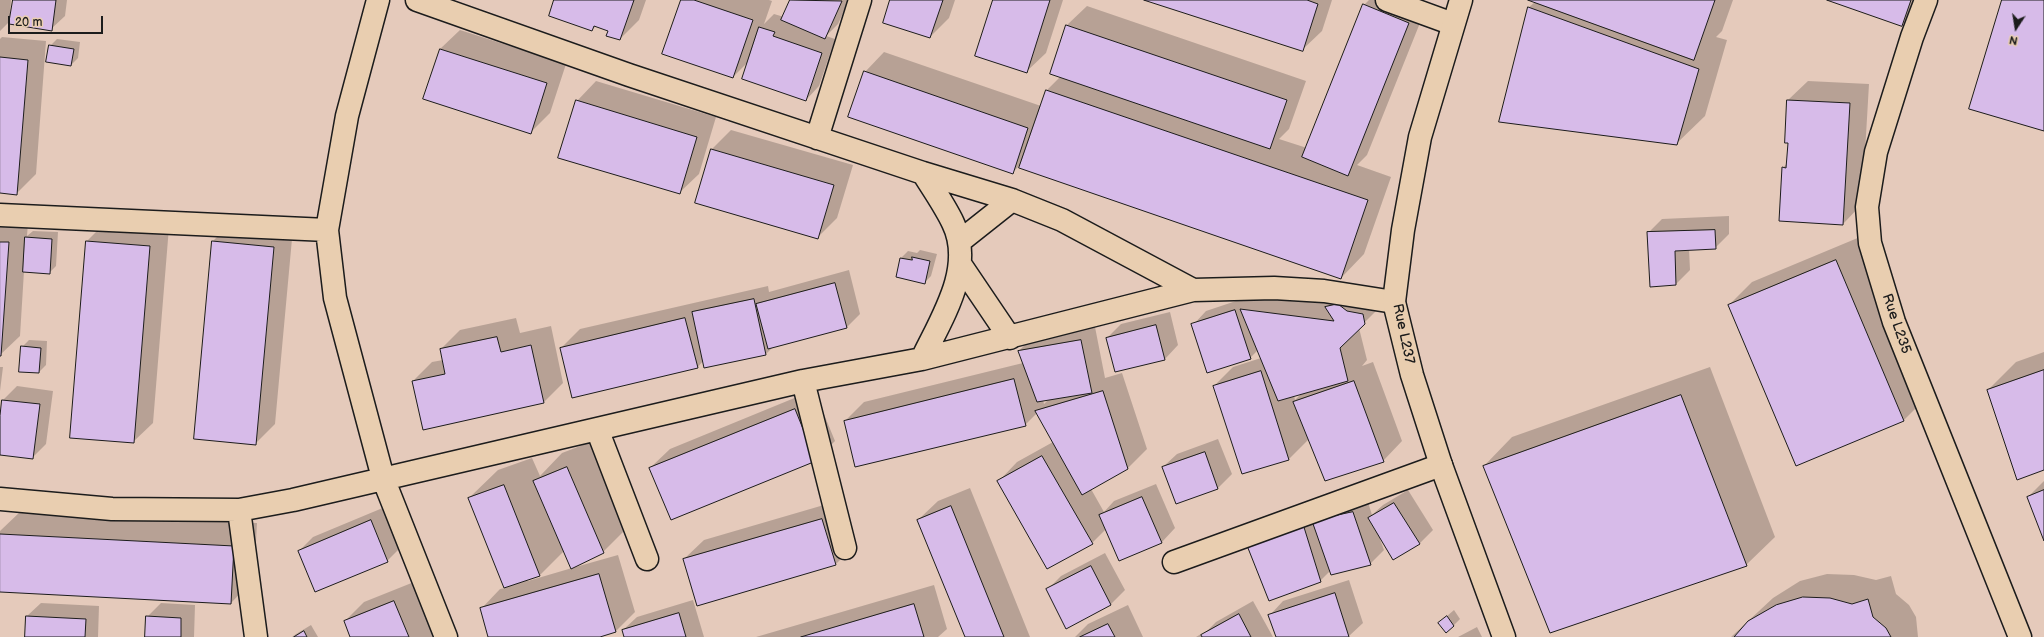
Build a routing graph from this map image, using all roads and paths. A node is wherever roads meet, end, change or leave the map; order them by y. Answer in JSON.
{"nodes":[{"id":1,"x":378,"y":0,"type":"edge"},
{"id":2,"x":417,"y":0,"type":"edge"},
{"id":3,"x":860,"y":0,"type":"edge"},
{"id":4,"x":1387,"y":0,"type":"edge"},
{"id":5,"x":1461,"y":0,"type":"edge"},
{"id":6,"x":1926,"y":0,"type":"edge"},
{"id":7,"x":1453,"y":24,"type":"junction"},
{"id":8,"x":817,"y":138,"type":"junction"},
{"id":9,"x":923,"y":173,"type":"junction"},
{"id":10,"x":1012,"y":200,"type":"junction"},
{"id":11,"x":0,"y":215,"type":"edge"},
{"id":12,"x":327,"y":230,"type":"junction"},
{"id":13,"x":960,"y":242,"type":"junction"},
{"id":14,"x":960,"y":264,"type":"junction"},
{"id":15,"x":1193,"y":290,"type":"junction"},
{"id":16,"x":1394,"y":302,"type":"junction"},
{"id":17,"x":1010,"y":338,"type":"junction"},
{"id":18,"x":922,"y":359,"type":"junction"},
{"id":19,"x":803,"y":381,"type":"junction"},
{"id":20,"x":597,"y":429,"type":"junction"},
{"id":21,"x":1442,"y":465,"type":"junction"},
{"id":22,"x":383,"y":478,"type":"junction"},
{"id":23,"x":0,"y":500,"type":"edge"},
{"id":24,"x":239,"y":510,"type":"junction"},
{"id":25,"x":845,"y":548,"type":"dead end"},
{"id":26,"x":647,"y":559,"type":"dead end"},
{"id":27,"x":1174,"y":562,"type":"dead end"},
{"id":28,"x":256,"y":637,"type":"edge"},
{"id":29,"x":446,"y":637,"type":"edge"},
{"id":30,"x":1504,"y":637,"type":"edge"},
{"id":31,"x":2020,"y":637,"type":"edge"}],
"edges":[{"from":1,"to":12,"type":"street"},
{"from":2,"to":8,"type":"street"},
{"from":3,"to":8,"type":"street"},
{"from":4,"to":7,"type":"street"},
{"from":5,"to":7,"type":"street","name":"Rue L237"},
{"from":6,"to":31,"type":"street","name":"Rue L235"},
{"from":7,"to":16,"type":"street","name":"Rue L237"},
{"from":8,"to":9,"type":"street"},
{"from":9,"to":10,"type":"street"},
{"from":9,"to":13,"type":"street"},
{"from":10,"to":13,"type":"street"},
{"from":10,"to":15,"type":"street"},
{"from":11,"to":12,"type":"street"},
{"from":12,"to":22,"type":"street"},
{"from":13,"to":14,"type":"street"},
{"from":14,"to":17,"type":"street"},
{"from":14,"to":18,"type":"street"},
{"from":15,"to":16,"type":"street"},
{"from":15,"to":17,"type":"street"},
{"from":16,"to":21,"type":"street","name":"Rue L237"},
{"from":17,"to":18,"type":"street"},
{"from":18,"to":19,"type":"street"},
{"from":19,"to":20,"type":"street"},
{"from":19,"to":25,"type":"street"},
{"from":20,"to":22,"type":"street"},
{"from":20,"to":26,"type":"street"},
{"from":21,"to":27,"type":"street"},
{"from":21,"to":30,"type":"street","name":"Rue L237"},
{"from":22,"to":24,"type":"street"},
{"from":22,"to":29,"type":"street"},
{"from":23,"to":24,"type":"street"},
{"from":24,"to":28,"type":"street"}]}
